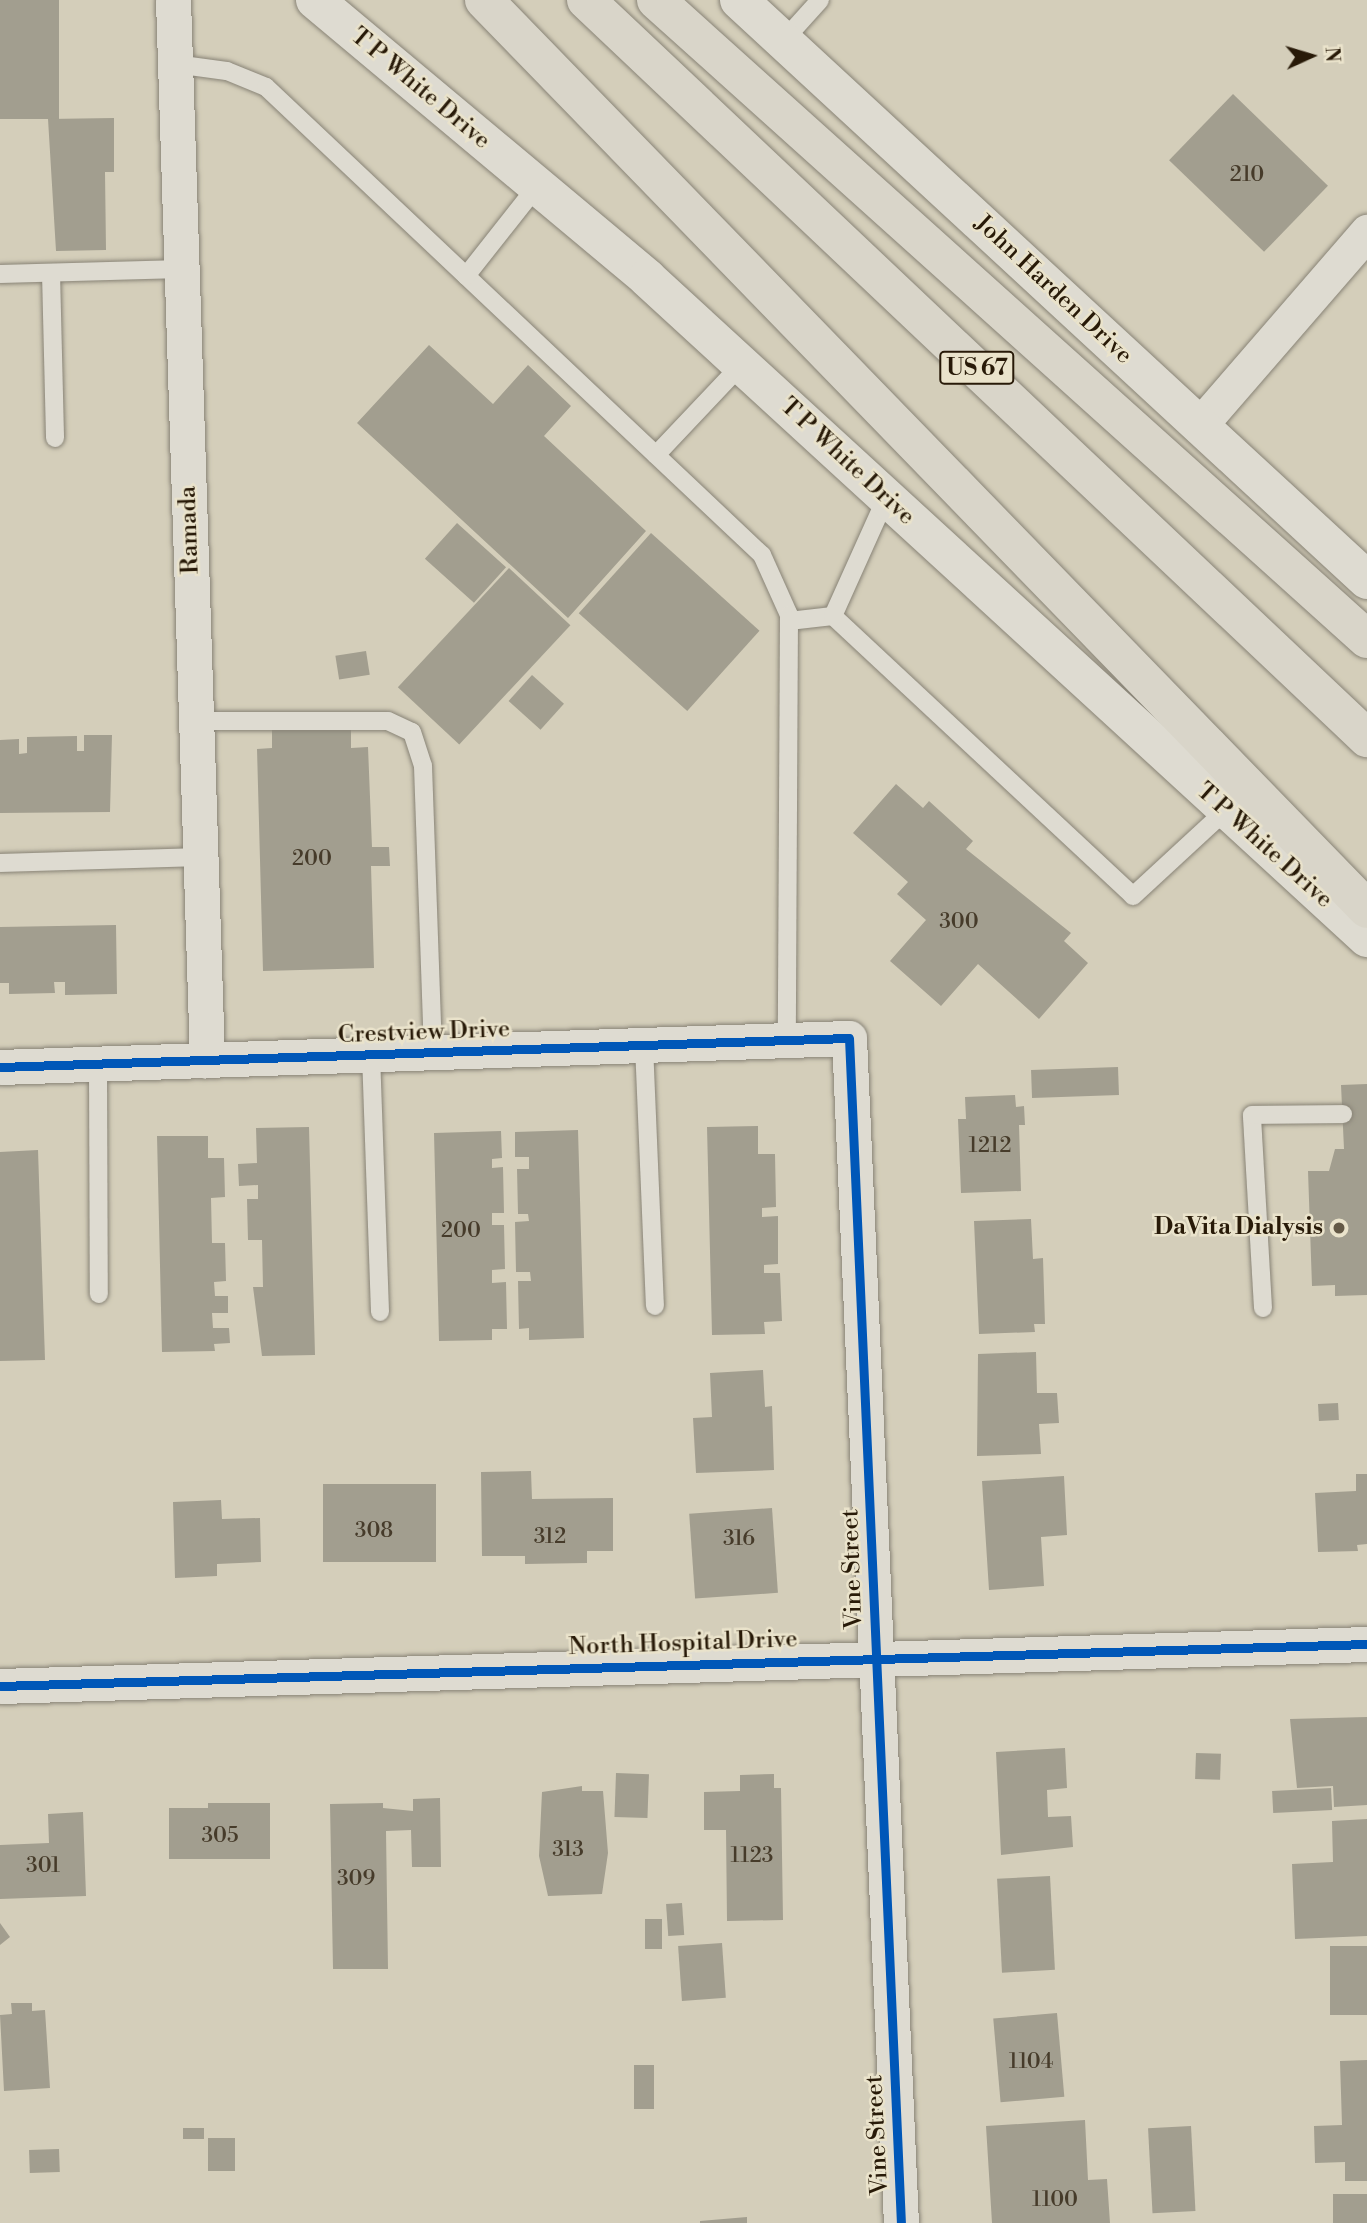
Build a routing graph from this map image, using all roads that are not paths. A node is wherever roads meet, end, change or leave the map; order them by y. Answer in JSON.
{"nodes":[{"id":1,"x":173,"y":0,"type":"edge"},
{"id":2,"x":315,"y":0,"type":"edge"},
{"id":3,"x":484,"y":0,"type":"edge"},
{"id":4,"x":586,"y":0,"type":"edge"},
{"id":5,"x":656,"y":0,"type":"edge"},
{"id":6,"x":665,"y":0,"type":"edge"},
{"id":7,"x":739,"y":0,"type":"edge"},
{"id":8,"x":820,"y":0,"type":"edge"},
{"id":9,"x":783,"y":41,"type":"junction"},
{"id":10,"x":175,"y":64,"type":"junction"},
{"id":11,"x":783,"y":113,"type":"junction"},
{"id":12,"x":537,"y":186,"type":"junction"},
{"id":13,"x":1367,"y":232,"type":"edge"},
{"id":14,"x":182,"y":269,"type":"junction"},
{"id":15,"x":51,"y":273,"type":"junction"},
{"id":16,"x":0,"y":274,"type":"edge"},
{"id":17,"x":466,"y":276,"type":"junction"},
{"id":18,"x":742,"y":363,"type":"junction"},
{"id":19,"x":1199,"y":426,"type":"junction"},
{"id":20,"x":55,"y":438,"type":"dead end"},
{"id":21,"x":656,"y":455,"type":"junction"},
{"id":22,"x":886,"y":498,"type":"junction"},
{"id":23,"x":1367,"y":580,"type":"edge"},
{"id":24,"x":833,"y":616,"type":"junction"},
{"id":25,"x":789,"y":621,"type":"junction"},
{"id":26,"x":1367,"y":639,"type":"edge"},
{"id":27,"x":197,"y":721,"type":"junction"},
{"id":28,"x":1367,"y":738,"type":"edge"},
{"id":29,"x":1225,"y":811,"type":"junction"},
{"id":30,"x":201,"y":857,"type":"junction"},
{"id":31,"x":0,"y":863,"type":"edge"},
{"id":32,"x":1367,"y":909,"type":"edge"},
{"id":33,"x":1367,"y":938,"type":"edge"},
{"id":34,"x":849,"y":1038,"type":"joint"},
{"id":35,"x":787,"y":1041,"type":"junction"},
{"id":36,"x":644,"y":1045,"type":"junction"},
{"id":37,"x":433,"y":1052,"type":"junction"},
{"id":38,"x":371,"y":1054,"type":"junction"},
{"id":39,"x":207,"y":1060,"type":"junction"},
{"id":40,"x":98,"y":1064,"type":"junction"},
{"id":41,"x":0,"y":1067,"type":"edge"},
{"id":42,"x":1343,"y":1114,"type":"dead end"},
{"id":43,"x":99,"y":1294,"type":"dead end"},
{"id":44,"x":655,"y":1306,"type":"dead end"},
{"id":45,"x":1263,"y":1308,"type":"dead end"},
{"id":46,"x":380,"y":1312,"type":"dead end"},
{"id":47,"x":1367,"y":1644,"type":"edge"},
{"id":48,"x":876,"y":1657,"type":"junction"},
{"id":49,"x":0,"y":1686,"type":"edge"},
{"id":50,"x":901,"y":2223,"type":"edge"}],
"edges":[{"from":1,"to":10,"type":"street","name":"Ramada"},
{"from":2,"to":12,"type":"main road","name":"T P White Drive"},
{"from":3,"to":32,"type":"highway"},
{"from":4,"to":28,"type":"highway","number":"US 67"},
{"from":5,"to":11,"type":"highway","number":"US 67"},
{"from":6,"to":11,"type":"highway"},
{"from":7,"to":9,"type":"main road","name":"John Harden Drive"},
{"from":8,"to":9,"type":"lane"},
{"from":9,"to":19,"type":"main road","name":"John Harden Drive"},
{"from":10,"to":14,"type":"street","name":"Ramada"},
{"from":10,"to":17,"type":"lane"},
{"from":11,"to":26,"type":"highway","number":"US 67"},
{"from":12,"to":17,"type":"lane"},
{"from":12,"to":18,"type":"main road","name":"T P White Drive"},
{"from":13,"to":19,"type":"street"},
{"from":14,"to":15,"type":"lane"},
{"from":14,"to":27,"type":"street","name":"Ramada"},
{"from":15,"to":16,"type":"lane"},
{"from":15,"to":20,"type":"lane"},
{"from":17,"to":21,"type":"lane"},
{"from":18,"to":21,"type":"lane"},
{"from":18,"to":22,"type":"main road","name":"T P White Drive"},
{"from":19,"to":23,"type":"main road","name":"John Harden Drive"},
{"from":21,"to":25,"type":"lane"},
{"from":22,"to":24,"type":"lane"},
{"from":22,"to":29,"type":"main road","name":"T P White Drive"},
{"from":24,"to":25,"type":"lane"},
{"from":24,"to":29,"type":"lane"},
{"from":25,"to":35,"type":"lane"},
{"from":27,"to":30,"type":"street","name":"Ramada"},
{"from":27,"to":37,"type":"lane"},
{"from":29,"to":33,"type":"main road","name":"T P White Drive"},
{"from":30,"to":31,"type":"lane"},
{"from":30,"to":39,"type":"street","name":"Ramada"},
{"from":34,"to":35,"type":"street","name":"Crestview Drive"},
{"from":34,"to":48,"type":"street","name":"Vine Street"},
{"from":35,"to":36,"type":"street","name":"Crestview Drive"},
{"from":36,"to":37,"type":"street","name":"Crestview Drive"},
{"from":36,"to":44,"type":"lane"},
{"from":37,"to":38,"type":"street","name":"Crestview Drive"},
{"from":38,"to":39,"type":"street","name":"Crestview Drive"},
{"from":38,"to":46,"type":"lane"},
{"from":39,"to":40,"type":"street","name":"Crestview Drive"},
{"from":40,"to":41,"type":"street","name":"Crestview Drive"},
{"from":40,"to":43,"type":"lane"},
{"from":42,"to":45,"type":"lane"},
{"from":47,"to":48,"type":"street","name":"North Hospital Drive"},
{"from":48,"to":49,"type":"street","name":"North Hospital Drive"},
{"from":48,"to":50,"type":"street","name":"Vine Street"}]}
